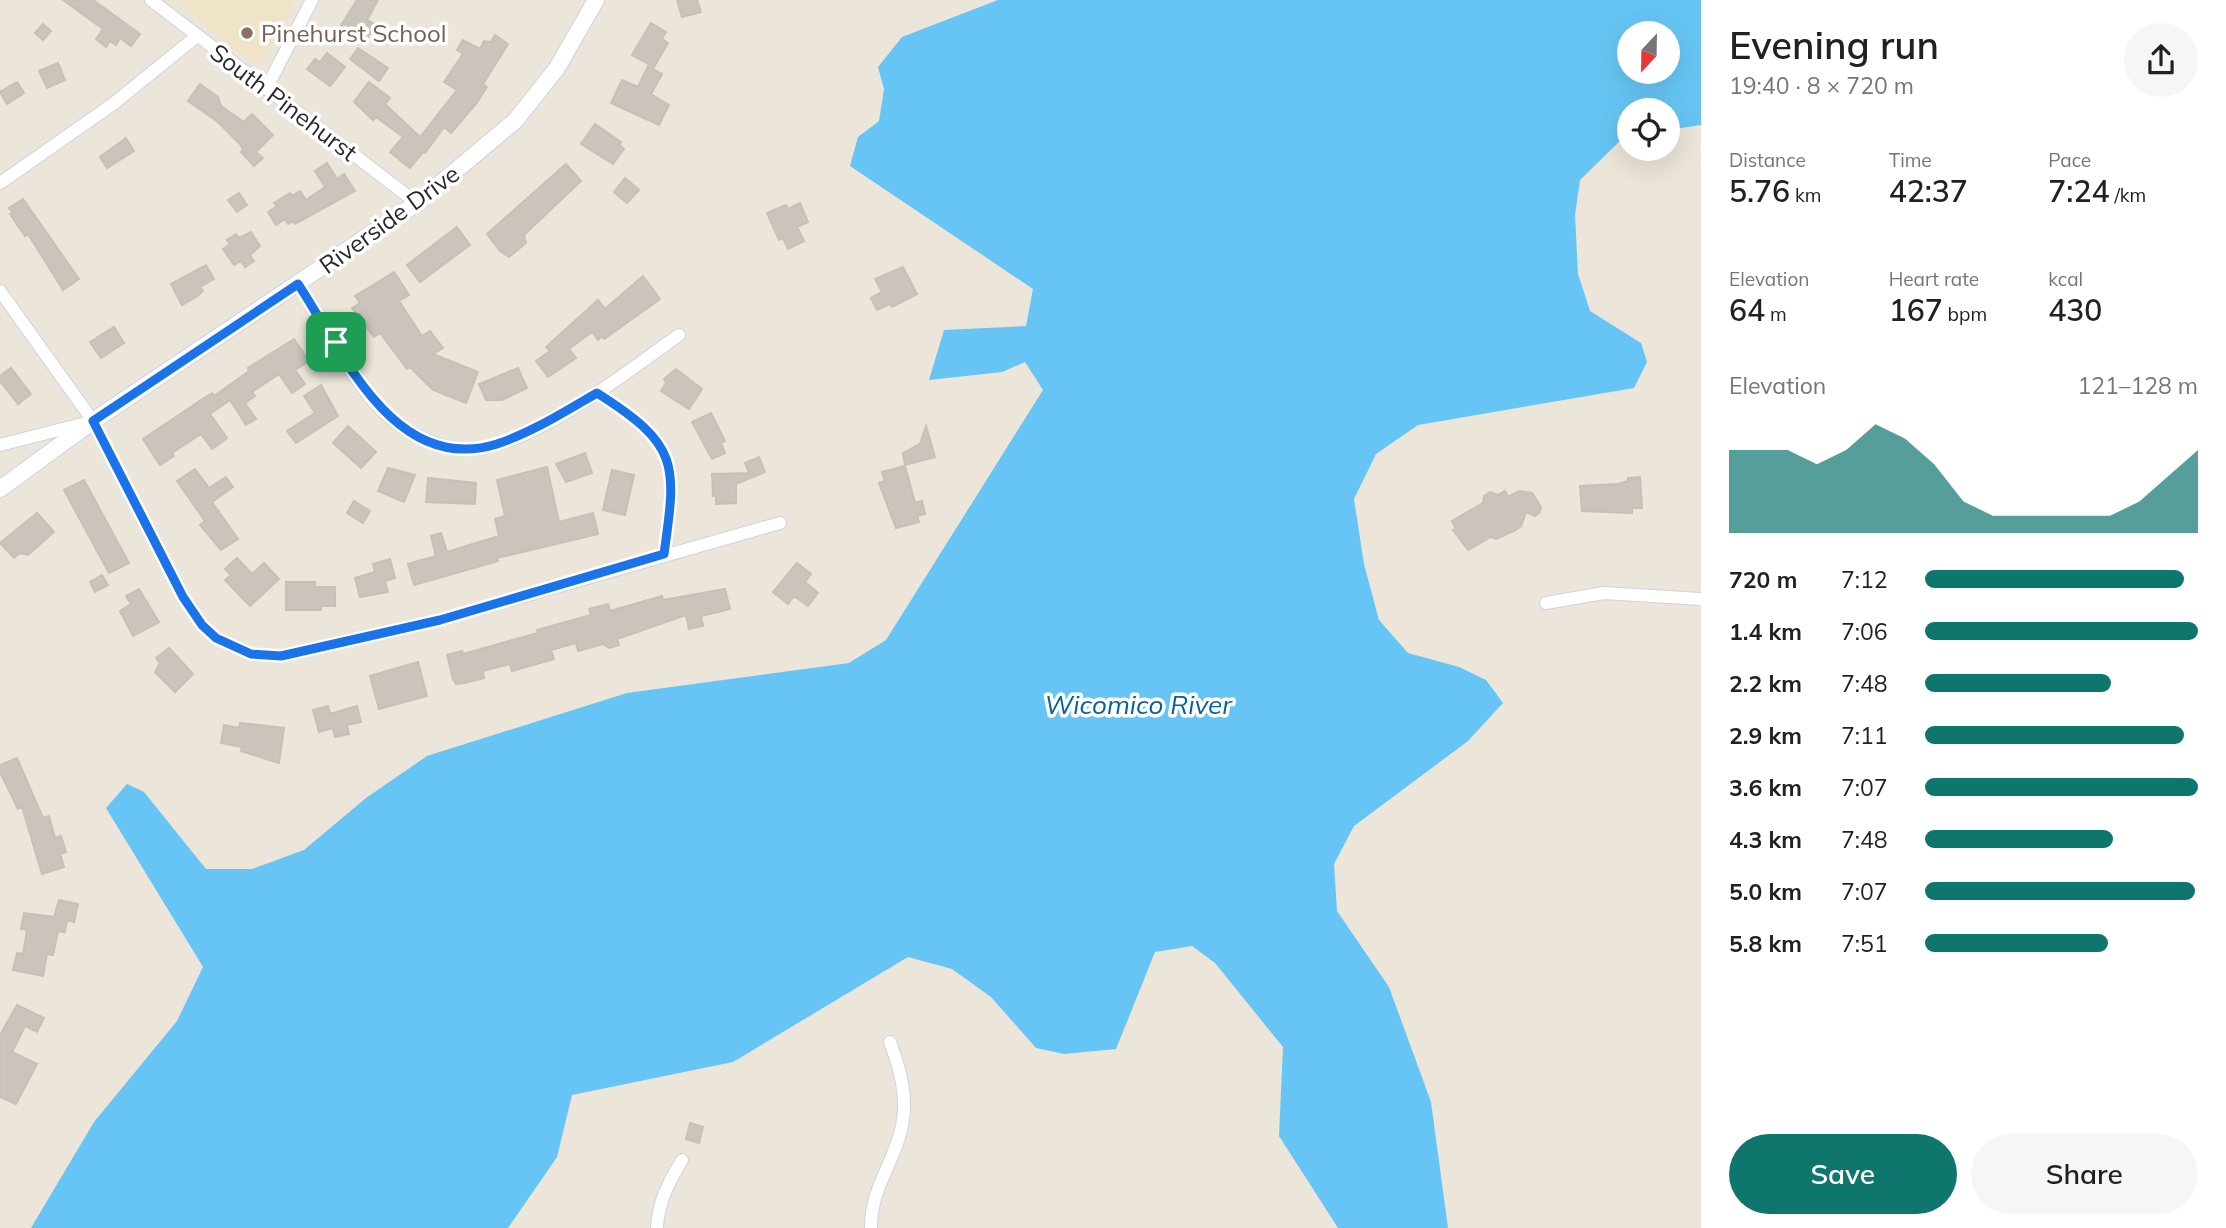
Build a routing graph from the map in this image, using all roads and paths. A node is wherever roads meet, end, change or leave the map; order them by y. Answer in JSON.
{"nodes":[{"id":1,"x":151,"y":0,"type":"edge"},
{"id":2,"x":312,"y":0,"type":"edge"},
{"id":3,"x":596,"y":0,"type":"edge"},
{"id":4,"x":197,"y":36,"type":"junction"},
{"id":5,"x":266,"y":89,"type":"junction"},
{"id":6,"x":0,"y":183,"type":"edge"},
{"id":7,"x":417,"y":203,"type":"junction"},
{"id":8,"x":298,"y":284,"type":"junction"},
{"id":9,"x":0,"y":291,"type":"edge"},
{"id":10,"x":679,"y":335,"type":"dead end"},
{"id":11,"x":597,"y":393,"type":"junction"},
{"id":12,"x":93,"y":421,"type":"junction"},
{"id":13,"x":0,"y":445,"type":"edge"},
{"id":14,"x":0,"y":489,"type":"edge"},
{"id":15,"x":780,"y":523,"type":"dead end"},
{"id":16,"x":664,"y":554,"type":"junction"},
{"id":17,"x":1701,"y":599,"type":"edge"},
{"id":18,"x":1546,"y":603,"type":"dead end"},
{"id":19,"x":890,"y":1042,"type":"dead end"},
{"id":20,"x":682,"y":1160,"type":"dead end"},
{"id":21,"x":657,"y":1228,"type":"edge"},
{"id":22,"x":871,"y":1228,"type":"edge"}],
"edges":[{"from":1,"to":4,"type":"street","name":"South Pinehurst"},
{"from":2,"to":5,"type":"street"},
{"from":3,"to":7,"type":"street","name":"Riverside Drive"},
{"from":4,"to":5,"type":"street","name":"South Pinehurst"},
{"from":4,"to":6,"type":"street"},
{"from":5,"to":7,"type":"street","name":"South Pinehurst"},
{"from":7,"to":8,"type":"street","name":"Riverside Drive"},
{"from":8,"to":11,"type":"street"},
{"from":8,"to":12,"type":"street","name":"Riverside Drive"},
{"from":9,"to":12,"type":"street"},
{"from":10,"to":11,"type":"street"},
{"from":11,"to":16,"type":"street"},
{"from":12,"to":13,"type":"street"},
{"from":12,"to":14,"type":"street","name":"Riverside Drive"},
{"from":12,"to":16,"type":"street"},
{"from":15,"to":16,"type":"street"},
{"from":17,"to":18,"type":"street"},
{"from":19,"to":22,"type":"street"},
{"from":20,"to":21,"type":"street"}]}
